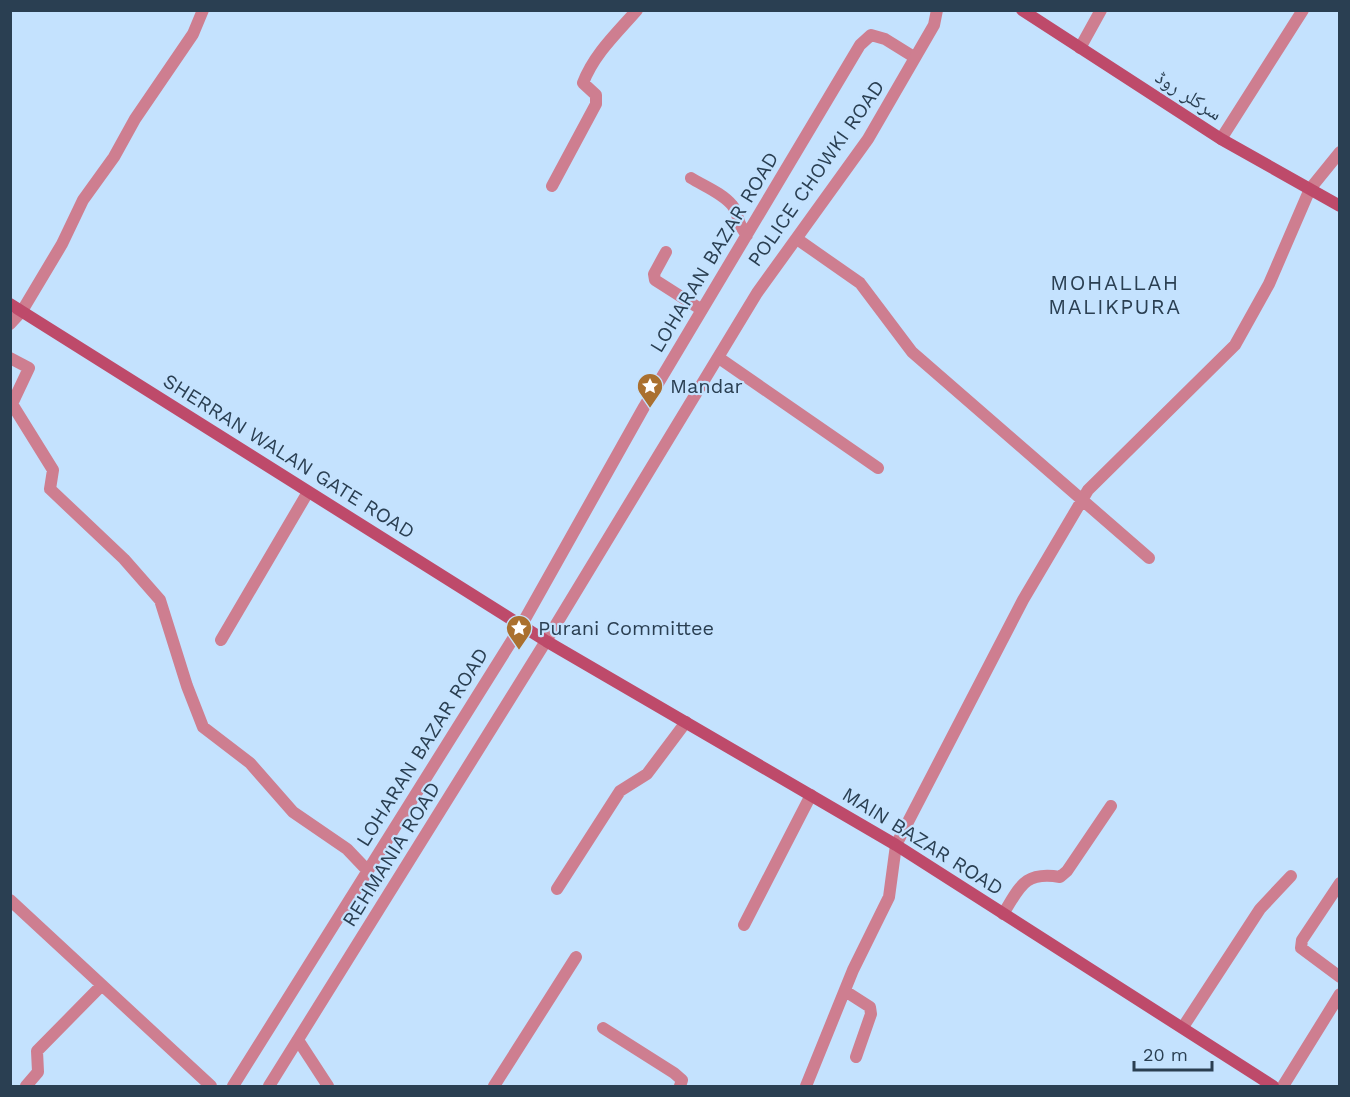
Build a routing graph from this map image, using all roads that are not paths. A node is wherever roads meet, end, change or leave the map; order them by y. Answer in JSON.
{"nodes":[{"id":1,"x":203,"y":10,"type":"edge"},
{"id":2,"x":637,"y":10,"type":"edge"},
{"id":3,"x":937,"y":10,"type":"edge"},
{"id":4,"x":1022,"y":10,"type":"edge"},
{"id":5,"x":1101,"y":10,"type":"edge"},
{"id":6,"x":1303,"y":10,"type":"edge"},
{"id":7,"x":1080,"y":48,"type":"junction"},
{"id":8,"x":914,"y":57,"type":"junction"},
{"id":9,"x":1221,"y":139,"type":"junction"},
{"id":10,"x":1340,"y":153,"type":"edge"},
{"id":11,"x":691,"y":178,"type":"dead end"},
{"id":12,"x":552,"y":186,"type":"dead end"},
{"id":13,"x":1310,"y":189,"type":"junction"},
{"id":14,"x":1340,"y":206,"type":"edge"},
{"id":15,"x":747,"y":235,"type":"junction"},
{"id":16,"x":797,"y":239,"type":"junction"},
{"id":17,"x":666,"y":252,"type":"dead end"},
{"id":18,"x":10,"y":304,"type":"edge"},
{"id":19,"x":702,"y":310,"type":"junction"},
{"id":20,"x":22,"y":311,"type":"junction"},
{"id":21,"x":10,"y":324,"type":"edge"},
{"id":22,"x":10,"y":358,"type":"edge"},
{"id":23,"x":719,"y":358,"type":"junction"},
{"id":24,"x":878,"y":468,"type":"dead end"},
{"id":25,"x":308,"y":492,"type":"junction"},
{"id":26,"x":1083,"y":499,"type":"junction"},
{"id":27,"x":1149,"y":558,"type":"dead end"},
{"id":28,"x":521,"y":626,"type":"junction"},
{"id":29,"x":221,"y":640,"type":"dead end"},
{"id":30,"x":546,"y":641,"type":"junction"},
{"id":31,"x":686,"y":722,"type":"junction"},
{"id":32,"x":811,"y":795,"type":"junction"},
{"id":33,"x":1111,"y":806,"type":"dead end"},
{"id":34,"x":896,"y":845,"type":"junction"},
{"id":35,"x":368,"y":871,"type":"junction"},
{"id":36,"x":1291,"y":876,"type":"dead end"},
{"id":37,"x":1340,"y":883,"type":"edge"},
{"id":38,"x":557,"y":889,"type":"dead end"},
{"id":39,"x":10,"y":900,"type":"edge"},
{"id":40,"x":1003,"y":914,"type":"junction"},
{"id":41,"x":744,"y":925,"type":"dead end"},
{"id":42,"x":576,"y":957,"type":"dead end"},
{"id":43,"x":1340,"y":977,"type":"edge"},
{"id":44,"x":102,"y":985,"type":"junction"},
{"id":45,"x":845,"y":991,"type":"junction"},
{"id":46,"x":1340,"y":994,"type":"edge"},
{"id":47,"x":1183,"y":1028,"type":"junction"},
{"id":48,"x":603,"y":1029,"type":"dead end"},
{"id":49,"x":298,"y":1040,"type":"junction"},
{"id":50,"x":856,"y":1057,"type":"dead end"},
{"id":51,"x":1258,"y":1083,"type":"edge"},
{"id":52,"x":26,"y":1086,"type":"edge"},
{"id":53,"x":211,"y":1086,"type":"edge"},
{"id":54,"x":233,"y":1086,"type":"edge"},
{"id":55,"x":269,"y":1086,"type":"edge"},
{"id":56,"x":327,"y":1086,"type":"edge"},
{"id":57,"x":494,"y":1086,"type":"edge"},
{"id":58,"x":680,"y":1086,"type":"edge"},
{"id":59,"x":806,"y":1086,"type":"edge"},
{"id":60,"x":1273,"y":1086,"type":"edge"},
{"id":61,"x":1283,"y":1086,"type":"edge"}],
"edges":[{"from":1,"to":20,"type":"street"},
{"from":2,"to":12,"type":"street"},
{"from":3,"to":8,"type":"street","name":"POLICE CHOWKI ROAD"},
{"from":4,"to":7,"type":"main road","name":"سرکلر روڈ"},
{"from":5,"to":7,"type":"street"},
{"from":6,"to":9,"type":"street"},
{"from":7,"to":9,"type":"main road","name":"سرکلر روڈ"},
{"from":8,"to":15,"type":"street","name":"LOHARAN BAZAR ROAD"},
{"from":8,"to":16,"type":"street","name":"POLICE CHOWKI ROAD"},
{"from":9,"to":13,"type":"main road","name":"سرکلر روڈ"},
{"from":10,"to":13,"type":"street"},
{"from":11,"to":15,"type":"street"},
{"from":13,"to":14,"type":"main road","name":"سرکلر روڈ"},
{"from":13,"to":26,"type":"street"},
{"from":15,"to":19,"type":"street","name":"LOHARAN BAZAR ROAD"},
{"from":16,"to":23,"type":"street","name":"POLICE CHOWKI ROAD"},
{"from":16,"to":26,"type":"street"},
{"from":17,"to":19,"type":"street"},
{"from":18,"to":20,"type":"main road","name":"SHERRAN WALAN GATE ROAD"},
{"from":19,"to":28,"type":"street","name":"LOHARAN BAZAR ROAD"},
{"from":20,"to":21,"type":"street"},
{"from":20,"to":25,"type":"main road","name":"SHERRAN WALAN GATE ROAD"},
{"from":22,"to":35,"type":"street"},
{"from":23,"to":24,"type":"street"},
{"from":23,"to":30,"type":"street"},
{"from":25,"to":28,"type":"main road","name":"SHERRAN WALAN GATE ROAD"},
{"from":25,"to":29,"type":"street"},
{"from":26,"to":27,"type":"street"},
{"from":26,"to":34,"type":"street"},
{"from":28,"to":30,"type":"main road","name":"SHERRAN WALAN GATE ROAD"},
{"from":28,"to":35,"type":"street","name":"LOHARAN BAZAR ROAD"},
{"from":30,"to":31,"type":"main road","name":"MAIN BAZAR ROAD"},
{"from":30,"to":49,"type":"street","name":"REHMANIA ROAD"},
{"from":31,"to":32,"type":"main road","name":"MAIN BAZAR ROAD"},
{"from":31,"to":38,"type":"street"},
{"from":32,"to":34,"type":"main road","name":"MAIN BAZAR ROAD"},
{"from":32,"to":41,"type":"street"},
{"from":33,"to":40,"type":"street"},
{"from":34,"to":40,"type":"main road","name":"MAIN BAZAR ROAD"},
{"from":34,"to":45,"type":"street"},
{"from":35,"to":54,"type":"street","name":"LOHARAN BAZAR ROAD"},
{"from":36,"to":47,"type":"street"},
{"from":37,"to":43,"type":"street"},
{"from":39,"to":44,"type":"street"},
{"from":40,"to":47,"type":"main road","name":"MAIN BAZAR ROAD"},
{"from":42,"to":57,"type":"street"},
{"from":44,"to":52,"type":"street"},
{"from":44,"to":53,"type":"street"},
{"from":45,"to":50,"type":"street"},
{"from":45,"to":59,"type":"street"},
{"from":46,"to":61,"type":"street"},
{"from":47,"to":51,"type":"main road","name":"MAIN BAZAR ROAD"},
{"from":48,"to":58,"type":"street"},
{"from":49,"to":55,"type":"street","name":"REHMANIA ROAD"},
{"from":49,"to":56,"type":"street"},
{"from":51,"to":60,"type":"main road","name":"MAIN BAZAR ROAD"}]}
